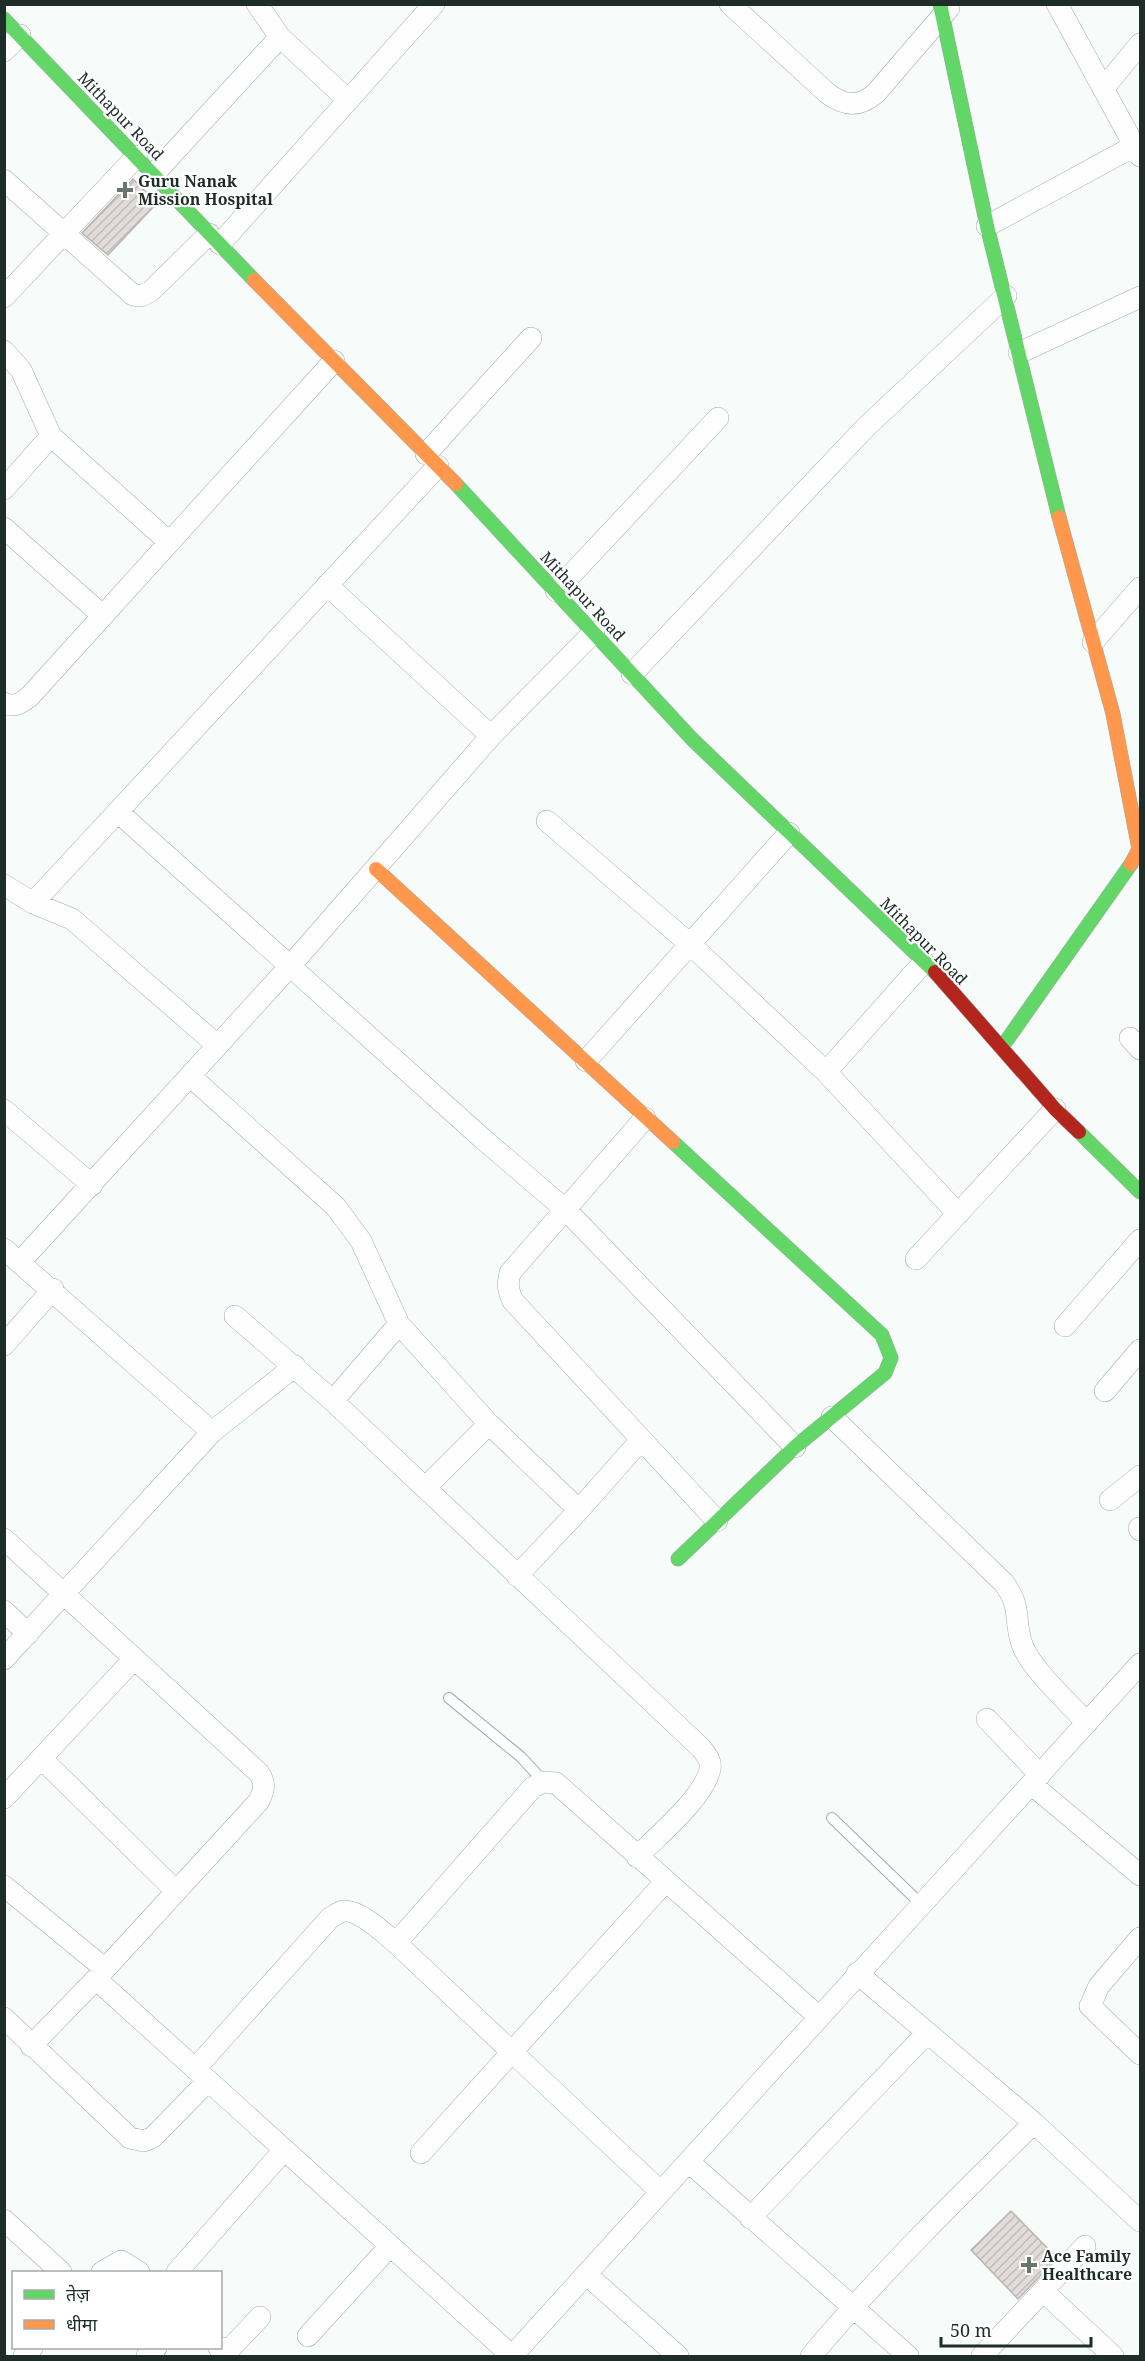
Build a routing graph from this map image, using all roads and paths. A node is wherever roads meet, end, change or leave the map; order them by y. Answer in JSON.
{"nodes":[{"id":1,"x":257,"y":4,"type":"edge"},
{"id":2,"x":434,"y":4,"type":"edge"},
{"id":3,"x":730,"y":4,"type":"edge"},
{"id":4,"x":1057,"y":4,"type":"edge"},
{"id":5,"x":944,"y":8,"type":"edge"},
{"id":6,"x":4,"y":18,"type":"edge"},
{"id":7,"x":20,"y":34,"type":"junction"},
{"id":8,"x":280,"y":37,"type":"junction"},
{"id":9,"x":1140,"y":44,"type":"edge"},
{"id":10,"x":4,"y":51,"type":"edge"},
{"id":11,"x":1103,"y":89,"type":"junction"},
{"id":12,"x":348,"y":100,"type":"junction"},
{"id":13,"x":1138,"y":148,"type":"edge"},
{"id":14,"x":137,"y":156,"type":"junction"},
{"id":15,"x":154,"y":174,"type":"junction"},
{"id":16,"x":4,"y":180,"type":"edge"},
{"id":17,"x":987,"y":226,"type":"junction"},
{"id":18,"x":63,"y":232,"type":"junction"},
{"id":19,"x":215,"y":239,"type":"junction"},
{"id":20,"x":1006,"y":296,"type":"junction"},
{"id":21,"x":4,"y":297,"type":"edge"},
{"id":22,"x":1140,"y":297,"type":"edge"},
{"id":23,"x":531,"y":338,"type":"dead end"},
{"id":24,"x":4,"y":351,"type":"edge"},
{"id":25,"x":1018,"y":353,"type":"junction"},
{"id":26,"x":334,"y":361,"type":"junction"},
{"id":27,"x":718,"y":418,"type":"dead end"},
{"id":28,"x":51,"y":436,"type":"junction"},
{"id":29,"x":432,"y":460,"type":"junction"},
{"id":30,"x":4,"y":489,"type":"edge"},
{"id":31,"x":4,"y":528,"type":"edge"},
{"id":32,"x":168,"y":542,"type":"junction"},
{"id":33,"x":327,"y":585,"type":"junction"},
{"id":34,"x":1140,"y":588,"type":"edge"},
{"id":35,"x":556,"y":591,"type":"junction"},
{"id":36,"x":102,"y":615,"type":"junction"},
{"id":37,"x":594,"y":632,"type":"junction"},
{"id":38,"x":1093,"y":642,"type":"junction"},
{"id":39,"x":632,"y":674,"type":"junction"},
{"id":40,"x":4,"y":703,"type":"edge"},
{"id":41,"x":491,"y":736,"type":"junction"},
{"id":42,"x":118,"y":812,"type":"junction"},
{"id":43,"x":547,"y":821,"type":"dead end"},
{"id":44,"x":789,"y":833,"type":"junction"},
{"id":45,"x":1140,"y":850,"type":"edge"},
{"id":46,"x":376,"y":869,"type":"junction"},
{"id":47,"x":4,"y":885,"type":"edge"},
{"id":48,"x":33,"y":903,"type":"junction"},
{"id":49,"x":691,"y":945,"type":"junction"},
{"id":50,"x":924,"y":962,"type":"junction"},
{"id":51,"x":291,"y":965,"type":"junction"},
{"id":52,"x":217,"y":1045,"type":"junction"},
{"id":53,"x":1002,"y":1047,"type":"junction"},
{"id":54,"x":586,"y":1061,"type":"junction"},
{"id":55,"x":826,"y":1072,"type":"junction"},
{"id":56,"x":190,"y":1076,"type":"junction"},
{"id":57,"x":1055,"y":1109,"type":"junction"},
{"id":58,"x":4,"y":1110,"type":"edge"},
{"id":59,"x":645,"y":1118,"type":"junction"},
{"id":60,"x":92,"y":1185,"type":"junction"},
{"id":61,"x":1140,"y":1190,"type":"edge"},
{"id":62,"x":566,"y":1210,"type":"junction"},
{"id":63,"x":958,"y":1214,"type":"junction"},
{"id":64,"x":1140,"y":1240,"type":"edge"},
{"id":65,"x":12,"y":1255,"type":"edge"},
{"id":66,"x":915,"y":1259,"type":"dead end"},
{"id":67,"x":53,"y":1289,"type":"junction"},
{"id":68,"x":235,"y":1316,"type":"dead end"},
{"id":69,"x":399,"y":1324,"type":"junction"},
{"id":70,"x":1065,"y":1326,"type":"dead end"},
{"id":71,"x":4,"y":1345,"type":"edge"},
{"id":72,"x":1140,"y":1350,"type":"edge"},
{"id":73,"x":295,"y":1366,"type":"junction"},
{"id":74,"x":1105,"y":1391,"type":"dead end"},
{"id":75,"x":333,"y":1401,"type":"junction"},
{"id":76,"x":832,"y":1417,"type":"junction"},
{"id":77,"x":489,"y":1424,"type":"junction"},
{"id":78,"x":212,"y":1432,"type":"junction"},
{"id":79,"x":640,"y":1441,"type":"junction"},
{"id":80,"x":795,"y":1447,"type":"junction"},
{"id":81,"x":1140,"y":1476,"type":"edge"},
{"id":82,"x":425,"y":1488,"type":"junction"},
{"id":83,"x":1110,"y":1500,"type":"dead end"},
{"id":84,"x":579,"y":1510,"type":"junction"},
{"id":85,"x":717,"y":1521,"type":"junction"},
{"id":86,"x":4,"y":1539,"type":"edge"},
{"id":87,"x":678,"y":1559,"type":"dead end"},
{"id":88,"x":517,"y":1576,"type":"junction"},
{"id":89,"x":64,"y":1595,"type":"junction"},
{"id":90,"x":4,"y":1611,"type":"edge"},
{"id":91,"x":28,"y":1634,"type":"junction"},
{"id":92,"x":4,"y":1659,"type":"edge"},
{"id":93,"x":134,"y":1659,"type":"junction"},
{"id":94,"x":1140,"y":1664,"type":"edge"},
{"id":95,"x":449,"y":1698,"type":"dead end"},
{"id":96,"x":987,"y":1719,"type":"dead end"},
{"id":97,"x":1087,"y":1723,"type":"junction"},
{"id":98,"x":42,"y":1759,"type":"junction"},
{"id":99,"x":1036,"y":1780,"type":"junction"},
{"id":100,"x":544,"y":1782,"type":"junction"},
{"id":101,"x":4,"y":1798,"type":"edge"},
{"id":102,"x":832,"y":1818,"type":"dead end"},
{"id":103,"x":637,"y":1857,"type":"junction"},
{"id":104,"x":1140,"y":1875,"type":"edge"},
{"id":105,"x":665,"y":1882,"type":"junction"},
{"id":106,"x":4,"y":1886,"type":"edge"},
{"id":107,"x":175,"y":1890,"type":"junction"},
{"id":108,"x":921,"y":1904,"type":"junction"},
{"id":109,"x":1140,"y":1938,"type":"edge"},
{"id":110,"x":396,"y":1943,"type":"junction"},
{"id":111,"x":857,"y":1973,"type":"junction"},
{"id":112,"x":100,"y":1974,"type":"junction"},
{"id":113,"x":819,"y":2017,"type":"junction"},
{"id":114,"x":4,"y":2018,"type":"edge"},
{"id":115,"x":927,"y":2033,"type":"junction"},
{"id":116,"x":31,"y":2046,"type":"junction"},
{"id":117,"x":512,"y":2052,"type":"junction"},
{"id":118,"x":1140,"y":2054,"type":"edge"},
{"id":119,"x":201,"y":2075,"type":"junction"},
{"id":120,"x":1034,"y":2123,"type":"junction"},
{"id":121,"x":284,"y":2150,"type":"junction"},
{"id":122,"x":421,"y":2153,"type":"dead end"},
{"id":123,"x":689,"y":2162,"type":"junction"},
{"id":124,"x":661,"y":2192,"type":"junction"},
{"id":125,"x":750,"y":2218,"type":"junction"},
{"id":126,"x":4,"y":2220,"type":"edge"},
{"id":127,"x":1140,"y":2221,"type":"edge"},
{"id":128,"x":390,"y":2246,"type":"junction"},
{"id":129,"x":1085,"y":2246,"type":"dead end"},
{"id":130,"x":60,"y":2271,"type":"edge"},
{"id":131,"x":104,"y":2271,"type":"edge"},
{"id":132,"x":137,"y":2271,"type":"edge"},
{"id":133,"x":178,"y":2271,"type":"edge"},
{"id":134,"x":586,"y":2274,"type":"junction"},
{"id":135,"x":1043,"y":2291,"type":"junction"},
{"id":136,"x":852,"y":2307,"type":"junction"},
{"id":137,"x":260,"y":2317,"type":"dead end"},
{"id":138,"x":308,"y":2336,"type":"dead end"},
{"id":139,"x":222,"y":2348,"type":"edge"},
{"id":140,"x":1101,"y":2353,"type":"edge"},
{"id":141,"x":518,"y":2354,"type":"edge"},
{"id":142,"x":678,"y":2356,"type":"edge"},
{"id":143,"x":812,"y":2356,"type":"edge"},
{"id":144,"x":908,"y":2356,"type":"edge"},
{"id":145,"x":982,"y":2356,"type":"edge"}],
"edges":[{"from":1,"to":8,"type":"street"},
{"from":2,"to":12,"type":"street"},
{"from":3,"to":5,"type":"street"},
{"from":4,"to":11,"type":"street"},
{"from":5,"to":17,"type":"street"},
{"from":6,"to":7,"type":"street","name":"Mithapur Road"},
{"from":7,"to":10,"type":"street"},
{"from":7,"to":14,"type":"street","name":"Mithapur Road"},
{"from":8,"to":12,"type":"street"},
{"from":8,"to":15,"type":"street"},
{"from":9,"to":11,"type":"street"},
{"from":11,"to":13,"type":"street"},
{"from":12,"to":19,"type":"street"},
{"from":13,"to":17,"type":"street"},
{"from":14,"to":15,"type":"street","name":"Mithapur Road"},
{"from":14,"to":18,"type":"street"},
{"from":15,"to":19,"type":"street","name":"Mithapur Road"},
{"from":16,"to":18,"type":"street"},
{"from":17,"to":20,"type":"street"},
{"from":18,"to":19,"type":"street"},
{"from":18,"to":21,"type":"street"},
{"from":19,"to":26,"type":"street","name":"Mithapur Road"},
{"from":20,"to":25,"type":"street"},
{"from":20,"to":39,"type":"street"},
{"from":22,"to":25,"type":"street"},
{"from":23,"to":29,"type":"street"},
{"from":24,"to":28,"type":"street"},
{"from":25,"to":38,"type":"street"},
{"from":26,"to":29,"type":"street","name":"Mithapur Road"},
{"from":26,"to":32,"type":"street"},
{"from":27,"to":35,"type":"street"},
{"from":28,"to":30,"type":"street"},
{"from":28,"to":32,"type":"street"},
{"from":29,"to":33,"type":"street"},
{"from":29,"to":35,"type":"street","name":"Mithapur Road"},
{"from":31,"to":36,"type":"street"},
{"from":32,"to":36,"type":"street"},
{"from":33,"to":41,"type":"street"},
{"from":33,"to":42,"type":"street"},
{"from":34,"to":38,"type":"street"},
{"from":35,"to":37,"type":"street","name":"Mithapur Road"},
{"from":36,"to":40,"type":"street"},
{"from":37,"to":39,"type":"street","name":"Mithapur Road"},
{"from":37,"to":41,"type":"street"},
{"from":38,"to":45,"type":"street"},
{"from":39,"to":44,"type":"street","name":"Mithapur Road"},
{"from":41,"to":46,"type":"street"},
{"from":42,"to":48,"type":"street"},
{"from":42,"to":51,"type":"street"},
{"from":43,"to":49,"type":"street"},
{"from":44,"to":49,"type":"street"},
{"from":44,"to":50,"type":"street","name":"Mithapur Road"},
{"from":45,"to":53,"type":"street"},
{"from":46,"to":51,"type":"street"},
{"from":46,"to":54,"type":"street"},
{"from":47,"to":48,"type":"street"},
{"from":48,"to":52,"type":"street"},
{"from":49,"to":54,"type":"street"},
{"from":49,"to":55,"type":"street"},
{"from":50,"to":53,"type":"street","name":"Mithapur Road"},
{"from":50,"to":55,"type":"street"},
{"from":51,"to":52,"type":"street"},
{"from":51,"to":62,"type":"street"},
{"from":52,"to":56,"type":"street"},
{"from":53,"to":57,"type":"street","name":"Mithapur Road"},
{"from":54,"to":59,"type":"street"},
{"from":55,"to":63,"type":"street"},
{"from":56,"to":60,"type":"street"},
{"from":56,"to":69,"type":"street"},
{"from":57,"to":61,"type":"street","name":"Mithapur Road"},
{"from":57,"to":63,"type":"street"},
{"from":58,"to":60,"type":"street"},
{"from":59,"to":62,"type":"street"},
{"from":59,"to":76,"type":"street"},
{"from":60,"to":65,"type":"street"},
{"from":62,"to":79,"type":"street"},
{"from":62,"to":80,"type":"street"},
{"from":63,"to":66,"type":"street"},
{"from":64,"to":70,"type":"street"},
{"from":65,"to":67,"type":"street"},
{"from":67,"to":71,"type":"street"},
{"from":67,"to":78,"type":"street"},
{"from":68,"to":73,"type":"street"},
{"from":69,"to":75,"type":"street"},
{"from":69,"to":77,"type":"street"},
{"from":72,"to":74,"type":"street"},
{"from":73,"to":75,"type":"street"},
{"from":73,"to":78,"type":"street"},
{"from":75,"to":82,"type":"street"},
{"from":76,"to":80,"type":"street"},
{"from":76,"to":97,"type":"street"},
{"from":77,"to":82,"type":"street"},
{"from":77,"to":84,"type":"street"},
{"from":78,"to":89,"type":"street"},
{"from":79,"to":84,"type":"street"},
{"from":79,"to":85,"type":"street"},
{"from":80,"to":85,"type":"street"},
{"from":81,"to":83,"type":"street"},
{"from":82,"to":88,"type":"street"},
{"from":84,"to":88,"type":"street"},
{"from":85,"to":87,"type":"street"},
{"from":86,"to":89,"type":"street"},
{"from":88,"to":103,"type":"street"},
{"from":89,"to":91,"type":"street"},
{"from":89,"to":93,"type":"street"},
{"from":90,"to":91,"type":"street"},
{"from":91,"to":92,"type":"street"},
{"from":93,"to":98,"type":"street"},
{"from":93,"to":107,"type":"street"},
{"from":94,"to":97,"type":"street"},
{"from":95,"to":100,"type":"lane"},
{"from":96,"to":99,"type":"street"},
{"from":97,"to":99,"type":"street"},
{"from":98,"to":101,"type":"street"},
{"from":98,"to":107,"type":"street"},
{"from":99,"to":104,"type":"street"},
{"from":99,"to":108,"type":"street"},
{"from":100,"to":103,"type":"street"},
{"from":100,"to":110,"type":"street"},
{"from":102,"to":108,"type":"lane"},
{"from":103,"to":105,"type":"street"},
{"from":105,"to":113,"type":"street"},
{"from":105,"to":117,"type":"street"},
{"from":106,"to":112,"type":"street"},
{"from":107,"to":112,"type":"street"},
{"from":108,"to":111,"type":"street"},
{"from":109,"to":118,"type":"street"},
{"from":110,"to":117,"type":"street"},
{"from":110,"to":119,"type":"street"},
{"from":111,"to":113,"type":"street"},
{"from":111,"to":115,"type":"street"},
{"from":112,"to":116,"type":"street"},
{"from":112,"to":119,"type":"street"},
{"from":113,"to":123,"type":"street"},
{"from":114,"to":116,"type":"street"},
{"from":115,"to":120,"type":"street"},
{"from":115,"to":125,"type":"street"},
{"from":116,"to":119,"type":"street"},
{"from":117,"to":122,"type":"street"},
{"from":117,"to":124,"type":"street"},
{"from":119,"to":121,"type":"street"},
{"from":120,"to":127,"type":"street"},
{"from":120,"to":136,"type":"street"},
{"from":121,"to":128,"type":"street"},
{"from":121,"to":133,"type":"street"},
{"from":123,"to":124,"type":"street"},
{"from":123,"to":125,"type":"street"},
{"from":124,"to":134,"type":"street"},
{"from":125,"to":136,"type":"street"},
{"from":126,"to":130,"type":"street"},
{"from":128,"to":138,"type":"street"},
{"from":128,"to":141,"type":"street"},
{"from":129,"to":135,"type":"street"},
{"from":131,"to":132,"type":"street"},
{"from":134,"to":141,"type":"street"},
{"from":134,"to":142,"type":"street"},
{"from":135,"to":140,"type":"street"},
{"from":135,"to":145,"type":"street"},
{"from":136,"to":143,"type":"street"},
{"from":136,"to":144,"type":"street"},
{"from":137,"to":139,"type":"street"}]}
